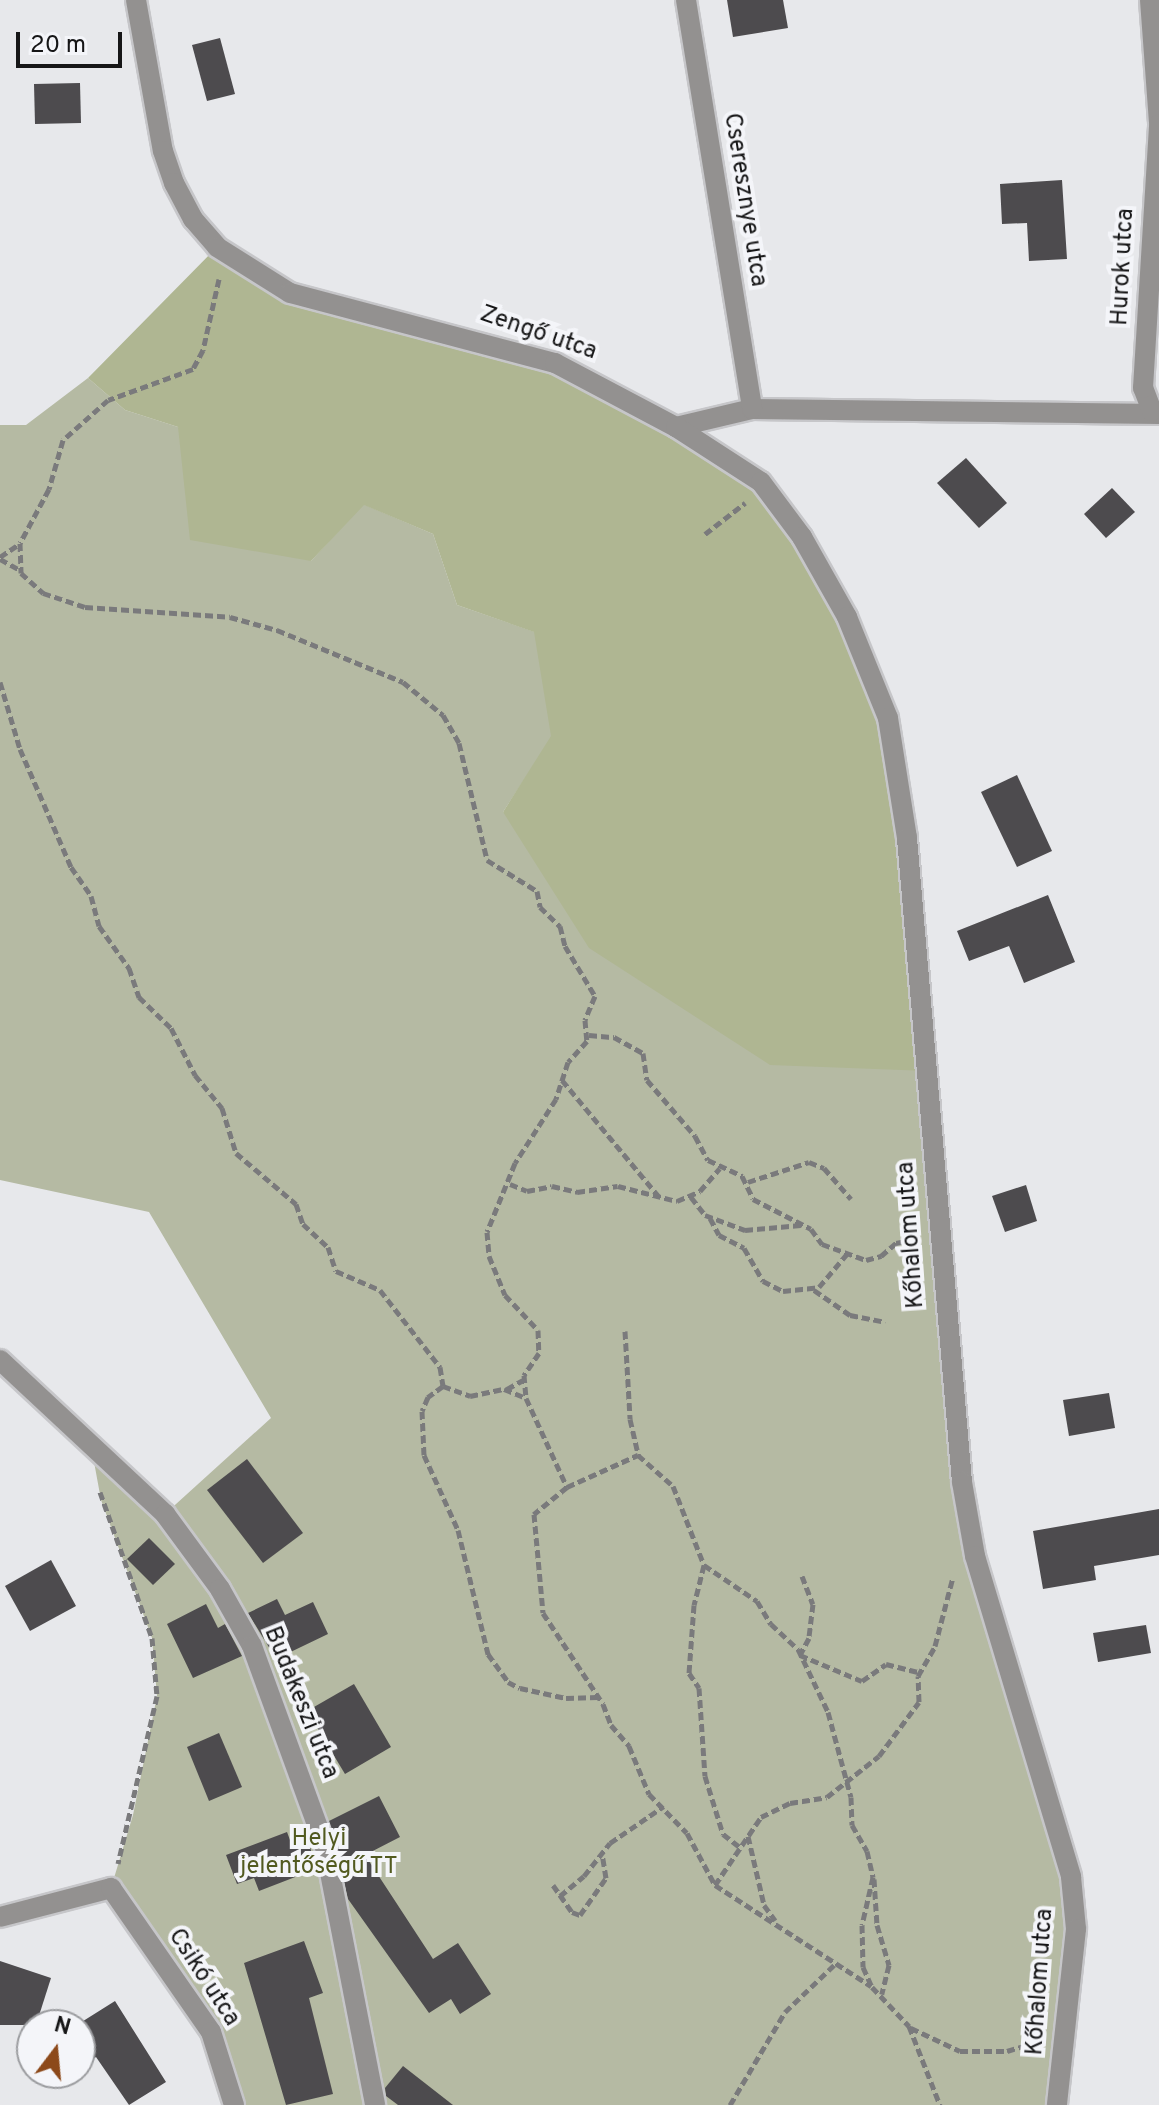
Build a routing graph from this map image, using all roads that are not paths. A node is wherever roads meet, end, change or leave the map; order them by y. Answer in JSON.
{"nodes":[{"id":1,"x":136,"y":0,"type":"edge"},
{"id":2,"x":686,"y":0,"type":"edge"},
{"id":3,"x":1150,"y":0,"type":"edge"},
{"id":4,"x":1159,"y":123,"type":"edge"},
{"id":5,"x":752,"y":409,"type":"junction"},
{"id":6,"x":1155,"y":412,"type":"edge"},
{"id":7,"x":676,"y":427,"type":"junction"},
{"id":8,"x":0,"y":1360,"type":"edge"},
{"id":9,"x":0,"y":1917,"type":"edge"},
{"id":10,"x":234,"y":2105,"type":"edge"},
{"id":11,"x":375,"y":2105,"type":"edge"},
{"id":12,"x":1057,"y":2105,"type":"edge"}],
"edges":[{"from":1,"to":7,"type":"street","name":"Zengő utca"},
{"from":2,"to":5,"type":"street","name":"Cseresznye utca"},
{"from":3,"to":4,"type":"street","name":"Hurok utca"},
{"from":4,"to":6,"type":"street","name":"Hurok utca"},
{"from":5,"to":6,"type":"street"},
{"from":5,"to":7,"type":"street"},
{"from":7,"to":12,"type":"street","name":"Kőhalom utca"},
{"from":8,"to":11,"type":"street","name":"Budakeszi utca"},
{"from":9,"to":10,"type":"street","name":"Csikó utca"}]}
